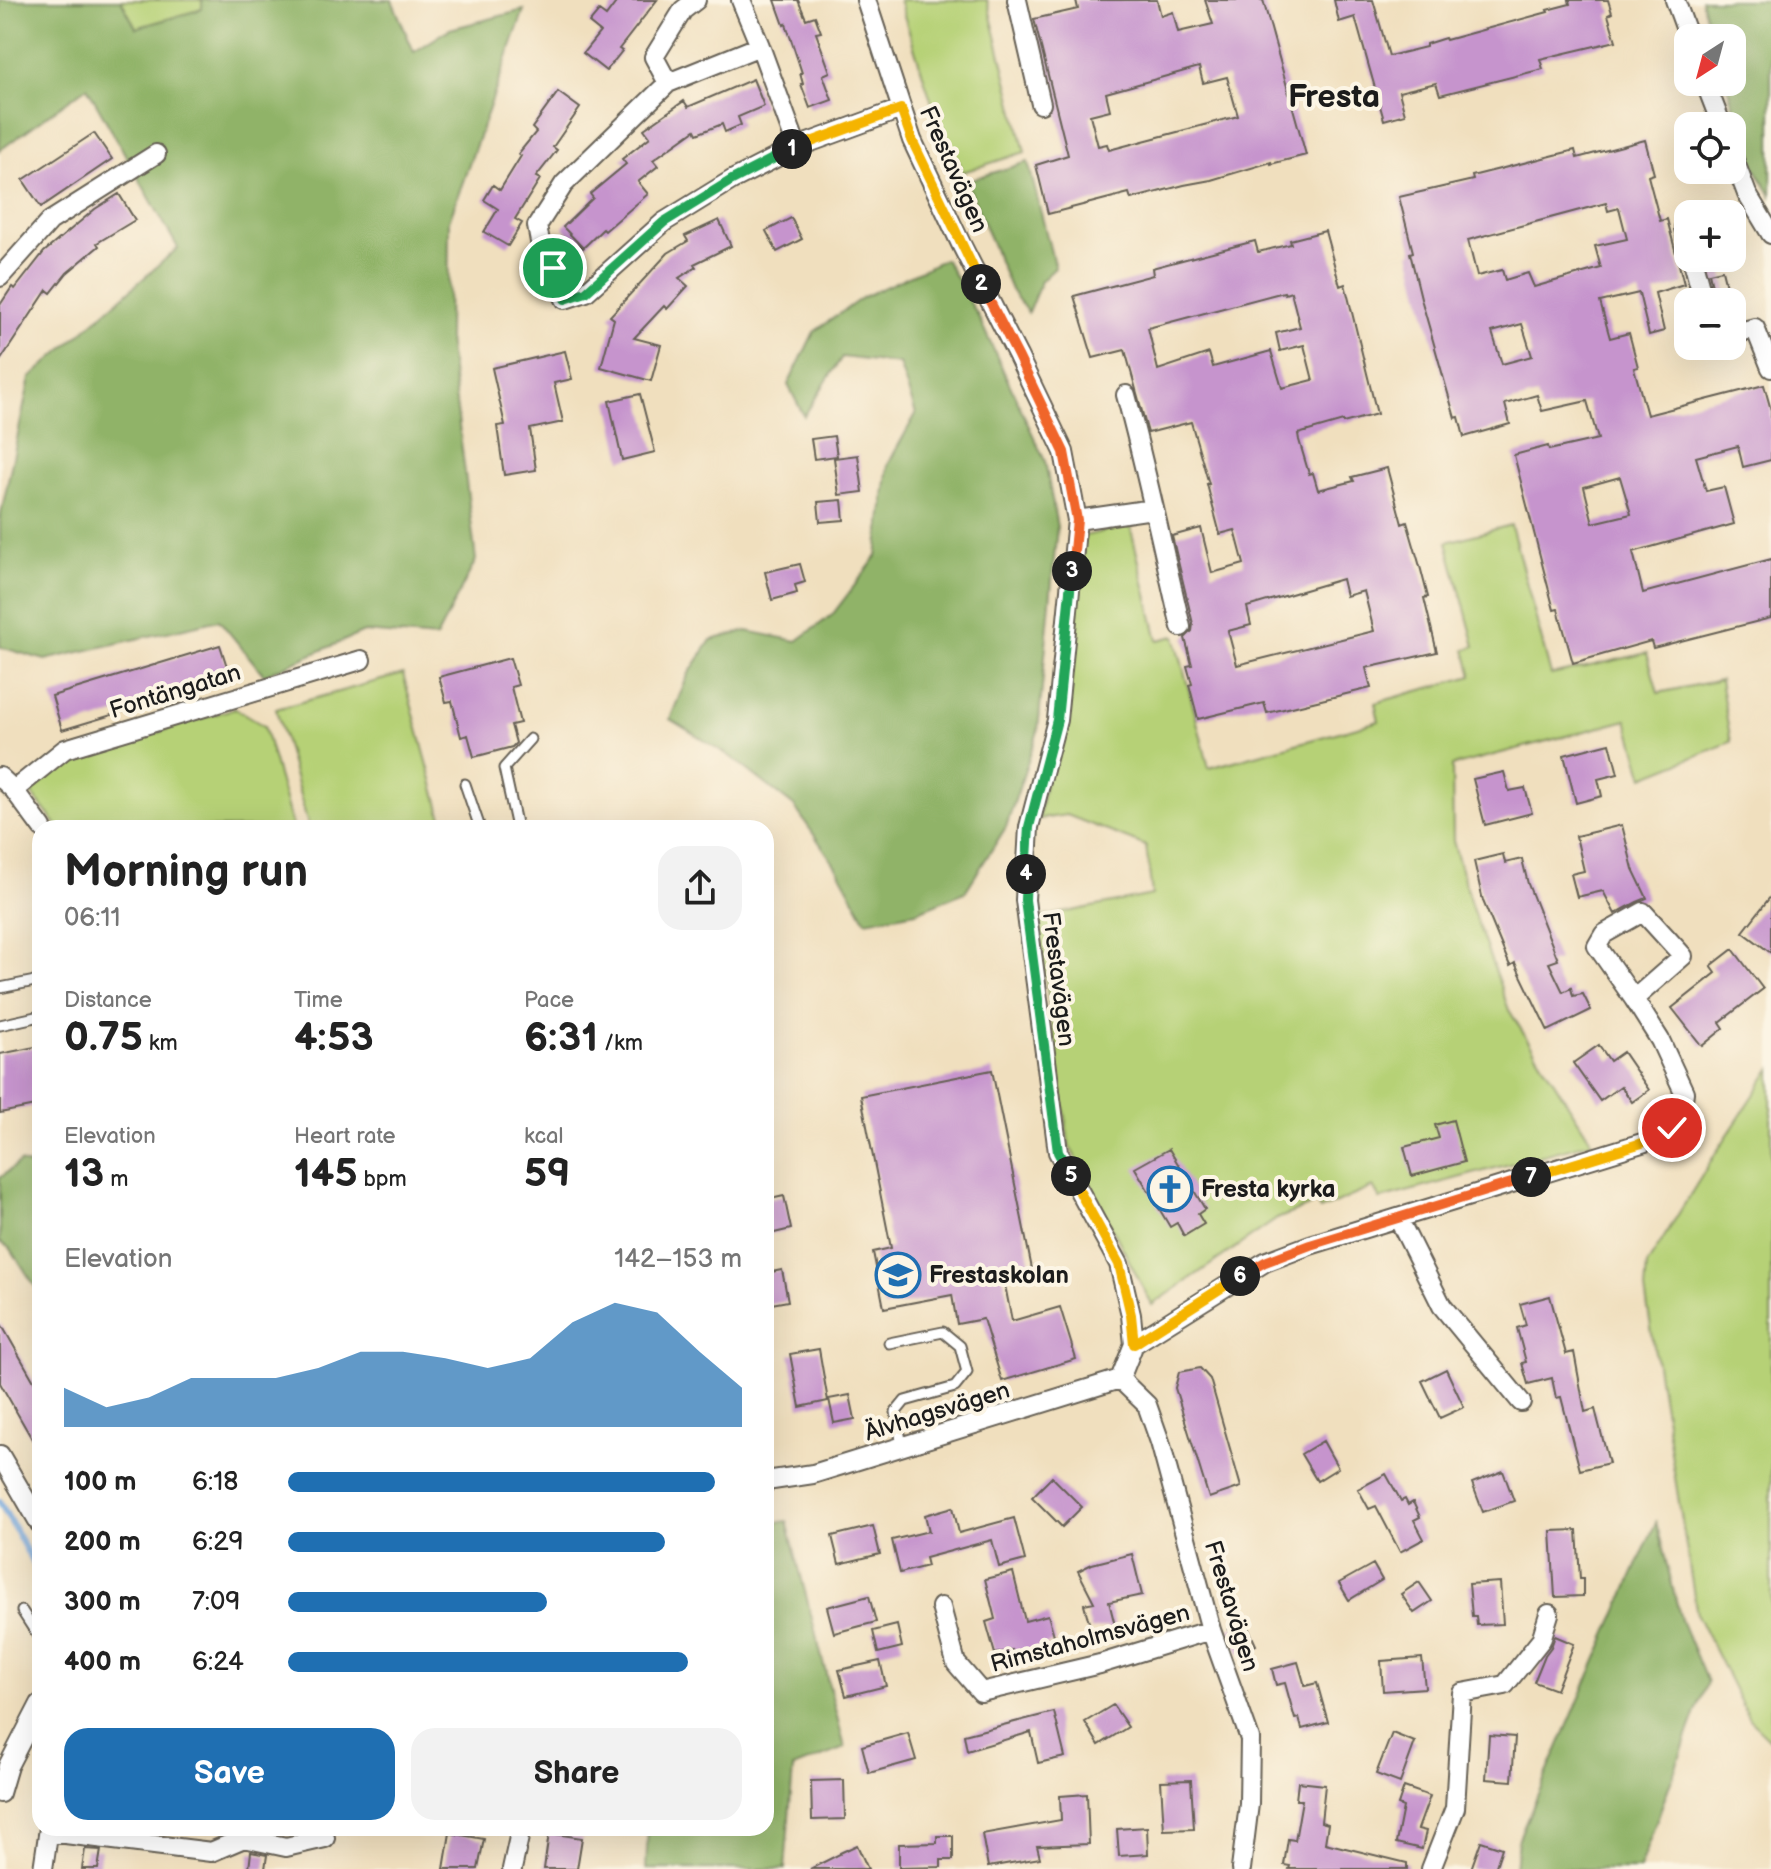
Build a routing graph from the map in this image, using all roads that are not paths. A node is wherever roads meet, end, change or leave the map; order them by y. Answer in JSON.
{"nodes":[{"id":1,"x":696,"y":0,"type":"edge"},
{"id":2,"x":741,"y":0,"type":"edge"},
{"id":3,"x":866,"y":0,"type":"edge"},
{"id":4,"x":1017,"y":0,"type":"edge"},
{"id":5,"x":1675,"y":0,"type":"edge"},
{"id":6,"x":1684,"y":24,"type":"edge"},
{"id":7,"x":760,"y":46,"type":"junction"},
{"id":8,"x":668,"y":83,"type":"junction"},
{"id":9,"x":1041,"y":104,"type":"dead end"},
{"id":10,"x":901,"y":109,"type":"junction"},
{"id":11,"x":797,"y":147,"type":"junction"},
{"id":12,"x":156,"y":154,"type":"dead end"},
{"id":13,"x":1743,"y":184,"type":"edge"},
{"id":14,"x":1771,"y":234,"type":"edge"},
{"id":15,"x":0,"y":277,"type":"edge"},
{"id":16,"x":1763,"y":324,"type":"edge"},
{"id":17,"x":1771,"y":368,"type":"edge"},
{"id":18,"x":1126,"y":395,"type":"dead end"},
{"id":19,"x":1153,"y":509,"type":"junction"},
{"id":20,"x":1077,"y":520,"type":"junction"},
{"id":21,"x":1181,"y":627,"type":"dead end"},
{"id":22,"x":361,"y":660,"type":"dead end"},
{"id":23,"x":530,"y":739,"type":"dead end"},
{"id":24,"x":0,"y":777,"type":"edge"},
{"id":25,"x":465,"y":784,"type":"dead end"},
{"id":26,"x":14,"y":790,"type":"junction"},
{"id":27,"x":36,"y":820,"type":"edge"},
{"id":28,"x":477,"y":820,"type":"edge"},
{"id":29,"x":515,"y":820,"type":"edge"},
{"id":30,"x":32,"y":982,"type":"edge"},
{"id":31,"x":0,"y":988,"type":"edge"},
{"id":32,"x":1634,"y":999,"type":"junction"},
{"id":33,"x":32,"y":1018,"type":"edge"},
{"id":34,"x":0,"y":1025,"type":"edge"},
{"id":35,"x":1398,"y":1218,"type":"junction"},
{"id":36,"x":889,"y":1343,"type":"dead end"},
{"id":37,"x":1134,"y":1344,"type":"junction"},
{"id":38,"x":1120,"y":1379,"type":"junction"},
{"id":39,"x":1521,"y":1402,"type":"dead end"},
{"id":40,"x":902,"y":1446,"type":"junction"},
{"id":41,"x":0,"y":1455,"type":"edge"},
{"id":42,"x":774,"y":1480,"type":"edge"},
{"id":43,"x":32,"y":1510,"type":"edge"},
{"id":44,"x":941,"y":1607,"type":"dead end"},
{"id":45,"x":22,"y":1611,"type":"dead end"},
{"id":46,"x":1549,"y":1614,"type":"dead end"},
{"id":47,"x":32,"y":1627,"type":"edge"},
{"id":48,"x":1211,"y":1630,"type":"junction"},
{"id":49,"x":32,"y":1720,"type":"edge"},
{"id":50,"x":0,"y":1793,"type":"edge"},
{"id":51,"x":48,"y":1836,"type":"edge"},
{"id":52,"x":93,"y":1836,"type":"edge"},
{"id":53,"x":519,"y":1836,"type":"edge"},
{"id":54,"x":325,"y":1838,"type":"dead end"},
{"id":55,"x":43,"y":1869,"type":"edge"},
{"id":56,"x":512,"y":1869,"type":"edge"},
{"id":57,"x":1241,"y":1869,"type":"edge"},
{"id":58,"x":1431,"y":1869,"type":"edge"}],
"edges":[{"from":1,"to":8,"type":"street"},
{"from":2,"to":7,"type":"street"},
{"from":3,"to":10,"type":"street","name":"Frestavägen"},
{"from":4,"to":9,"type":"street"},
{"from":5,"to":6,"type":"street"},
{"from":7,"to":8,"type":"street"},
{"from":7,"to":11,"type":"street"},
{"from":8,"to":11,"type":"street"},
{"from":10,"to":11,"type":"street"},
{"from":10,"to":20,"type":"street","name":"Frestavägen"},
{"from":12,"to":15,"type":"street"},
{"from":13,"to":14,"type":"street"},
{"from":16,"to":17,"type":"street"},
{"from":18,"to":19,"type":"street"},
{"from":19,"to":20,"type":"street"},
{"from":19,"to":21,"type":"street"},
{"from":20,"to":37,"type":"street","name":"Frestavägen"},
{"from":22,"to":26,"type":"street","name":"Fontängatan"},
{"from":23,"to":29,"type":"lane"},
{"from":24,"to":26,"type":"street"},
{"from":25,"to":28,"type":"lane"},
{"from":26,"to":27,"type":"street"},
{"from":30,"to":31,"type":"lane"},
{"from":32,"to":32,"type":"street"},
{"from":32,"to":35,"type":"street"},
{"from":33,"to":34,"type":"lane"},
{"from":35,"to":37,"type":"street"},
{"from":35,"to":39,"type":"street"},
{"from":36,"to":40,"type":"lane"},
{"from":37,"to":38,"type":"street","name":"Frestavägen"},
{"from":38,"to":40,"type":"street","name":"Älvhagsvägen"},
{"from":38,"to":48,"type":"street","name":"Frestavägen"},
{"from":40,"to":42,"type":"street","name":"Älvhagsvägen"},
{"from":41,"to":43,"type":"street"},
{"from":44,"to":48,"type":"street","name":"Rimstaholmsvägen"},
{"from":45,"to":47,"type":"lane"},
{"from":46,"to":58,"type":"street"},
{"from":48,"to":57,"type":"street","name":"Frestavägen"},
{"from":49,"to":50,"type":"street"},
{"from":51,"to":55,"type":"street"},
{"from":52,"to":54,"type":"street"},
{"from":53,"to":56,"type":"street"}]}
